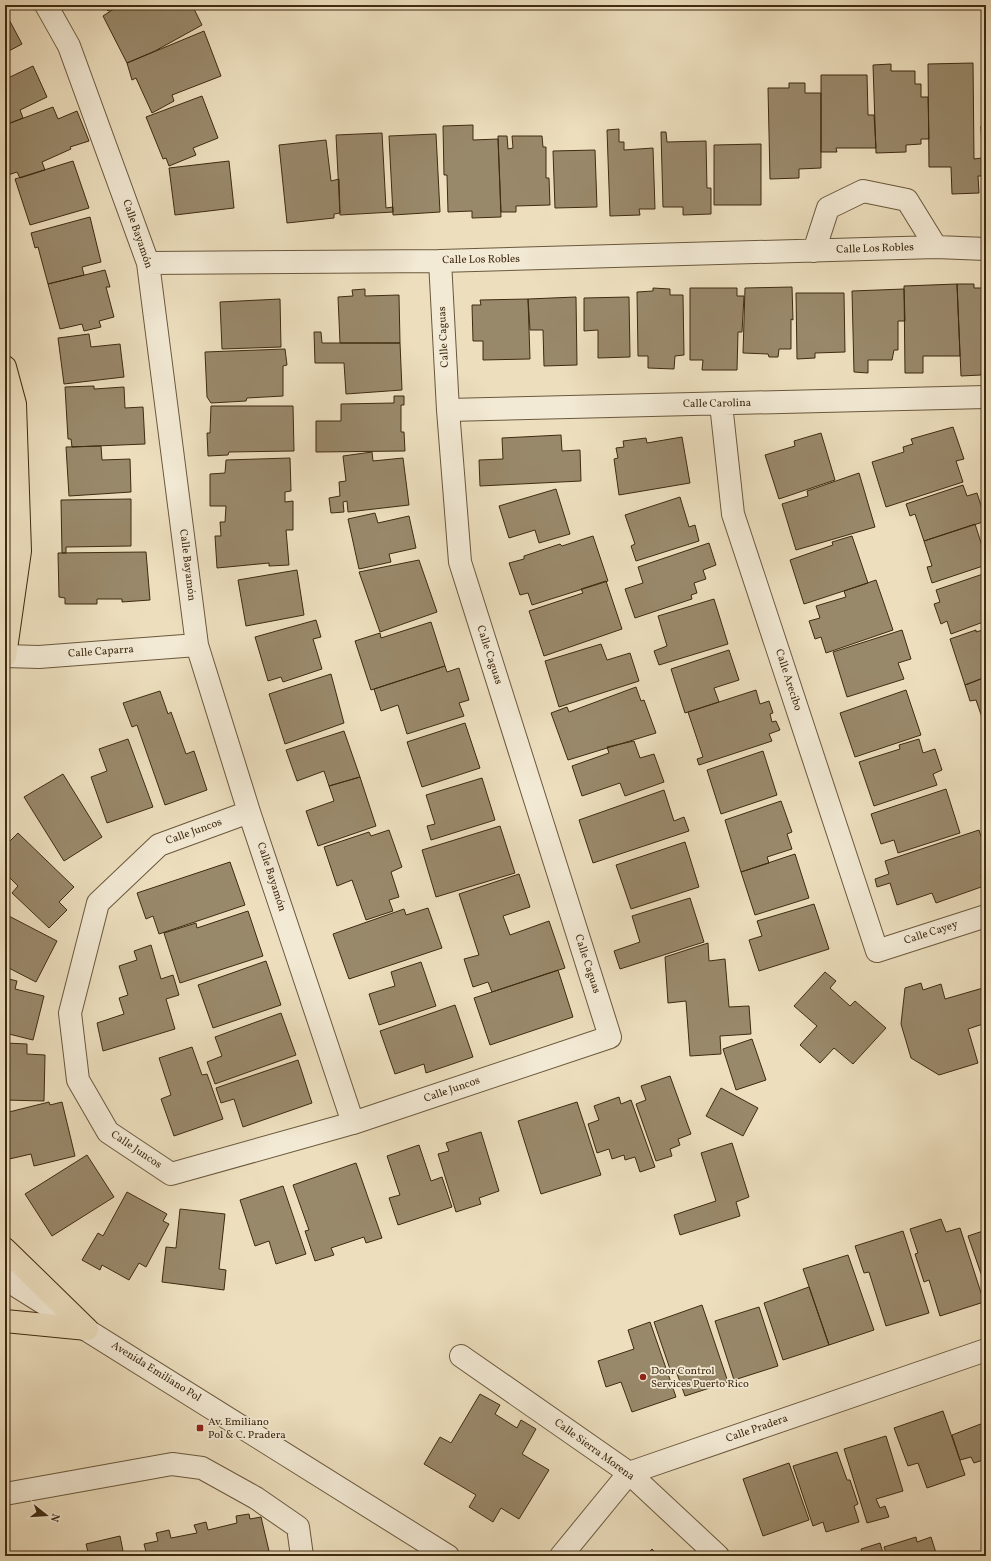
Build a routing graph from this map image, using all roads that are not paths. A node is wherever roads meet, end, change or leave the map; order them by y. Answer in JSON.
{"nodes":[{"id":1,"x":46,"y":5,"type":"edge"},
{"id":2,"x":936,"y":247,"type":"junction"},
{"id":3,"x":986,"y":249,"type":"edge"},
{"id":4,"x":814,"y":251,"type":"junction"},
{"id":5,"x":440,"y":261,"type":"junction"},
{"id":6,"x":148,"y":263,"type":"junction"},
{"id":7,"x":5,"y":367,"type":"edge"},
{"id":8,"x":986,"y":397,"type":"edge"},
{"id":9,"x":721,"y":404,"type":"junction"},
{"id":10,"x":448,"y":410,"type":"junction"},
{"id":11,"x":198,"y":645,"type":"junction"},
{"id":12,"x":5,"y":656,"type":"edge"},
{"id":13,"x":249,"y":812,"type":"junction"},
{"id":14,"x":986,"y":916,"type":"edge"},
{"id":15,"x":876,"y":951,"type":"joint"},
{"id":16,"x":610,"y":1036,"type":"joint"},
{"id":17,"x":353,"y":1123,"type":"junction"},
{"id":18,"x":5,"y":1249,"type":"edge"},
{"id":19,"x":5,"y":1279,"type":"edge"},
{"id":20,"x":5,"y":1321,"type":"edge"},
{"id":21,"x":87,"y":1329,"type":"junction"},
{"id":22,"x":986,"y":1350,"type":"edge"},
{"id":23,"x":461,"y":1356,"type":"dead end"},
{"id":24,"x":629,"y":1473,"type":"junction"},
{"id":25,"x":5,"y":1494,"type":"edge"},
{"id":26,"x":302,"y":1556,"type":"edge"},
{"id":27,"x":448,"y":1556,"type":"edge"},
{"id":28,"x":561,"y":1556,"type":"edge"},
{"id":29,"x":718,"y":1556,"type":"edge"}],
"edges":[{"from":1,"to":6,"type":"street","name":"Calle Bayamón"},
{"from":2,"to":3,"type":"street","name":"Calle Los Robles"},
{"from":2,"to":4,"type":"street","name":"Calle Los Robles"},
{"from":2,"to":4,"type":"street","name":"Calle Los Robles"},
{"from":4,"to":5,"type":"street","name":"Calle Los Robles"},
{"from":5,"to":6,"type":"street","name":"Calle Los Robles"},
{"from":5,"to":10,"type":"street","name":"Calle Caguas"},
{"from":6,"to":11,"type":"street","name":"Calle Bayamón"},
{"from":7,"to":12,"type":"main road"},
{"from":8,"to":9,"type":"street","name":"Calle Carolina"},
{"from":9,"to":10,"type":"street","name":"Calle Carolina"},
{"from":9,"to":15,"type":"street","name":"Calle Arecibo"},
{"from":10,"to":16,"type":"street","name":"Calle Caguas"},
{"from":11,"to":12,"type":"street","name":"Calle Caparra"},
{"from":11,"to":13,"type":"street","name":"Calle Bayamón"},
{"from":13,"to":17,"type":"street","name":"Calle Bayamón"},
{"from":13,"to":17,"type":"street","name":"Calle Juncos"},
{"from":14,"to":15,"type":"street","name":"Calle Cayey"},
{"from":16,"to":17,"type":"street","name":"Calle Juncos"},
{"from":18,"to":21,"type":"main road"},
{"from":19,"to":21,"type":"street","name":"Avenida Emiliano Pol"},
{"from":20,"to":21,"type":"main road"},
{"from":21,"to":27,"type":"street","name":"Avenida Emiliano Pol"},
{"from":22,"to":24,"type":"street","name":"Calle Pradera"},
{"from":23,"to":24,"type":"street","name":"Calle Sierra Morena"},
{"from":24,"to":28,"type":"street"},
{"from":24,"to":29,"type":"street","name":"Calle Sierra Morena"},
{"from":25,"to":26,"type":"street"}]}
